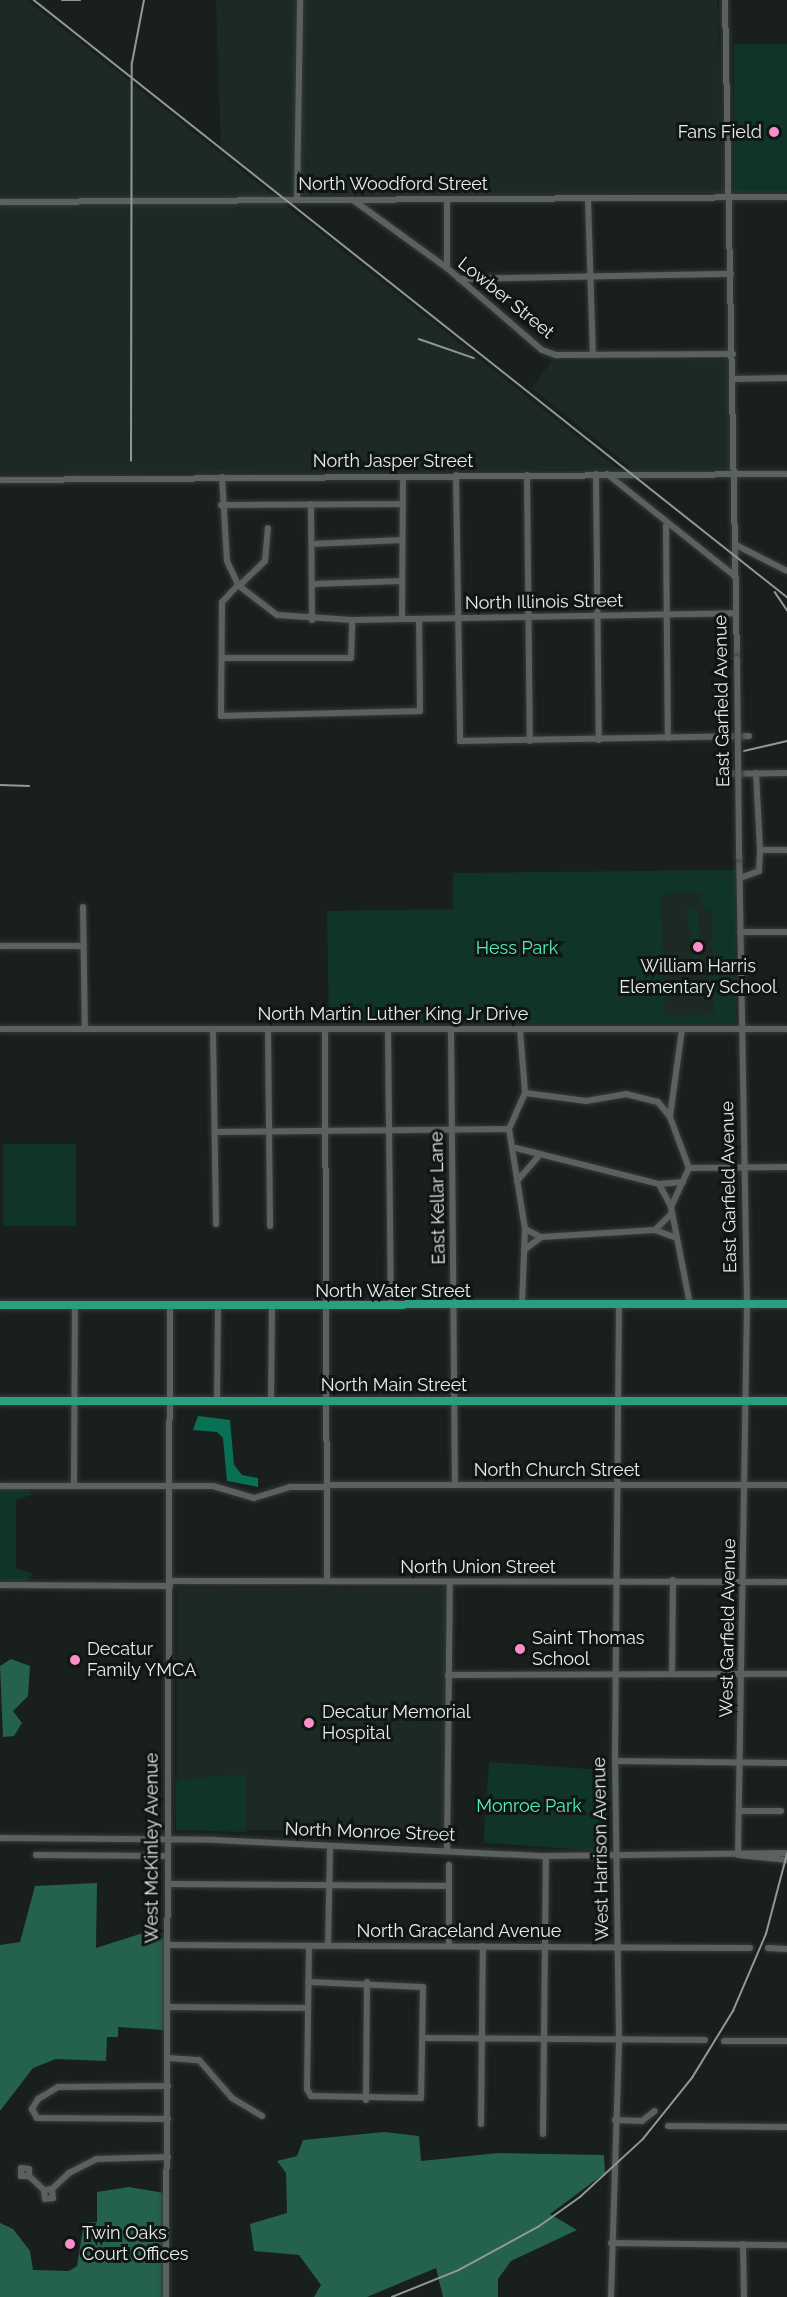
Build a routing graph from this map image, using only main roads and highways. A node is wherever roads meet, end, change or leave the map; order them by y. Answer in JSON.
{"nodes":[{"id":1,"x":787,"y":1304,"type":"edge"},
{"id":2,"x":0,"y":1305,"type":"edge"},
{"id":3,"x":0,"y":1401,"type":"edge"},
{"id":4,"x":787,"y":1401,"type":"edge"}],
"edges":[{"from":1,"to":2,"type":"main road","name":"North Water Street"},
{"from":3,"to":4,"type":"main road","name":"North Main Street"}]}
